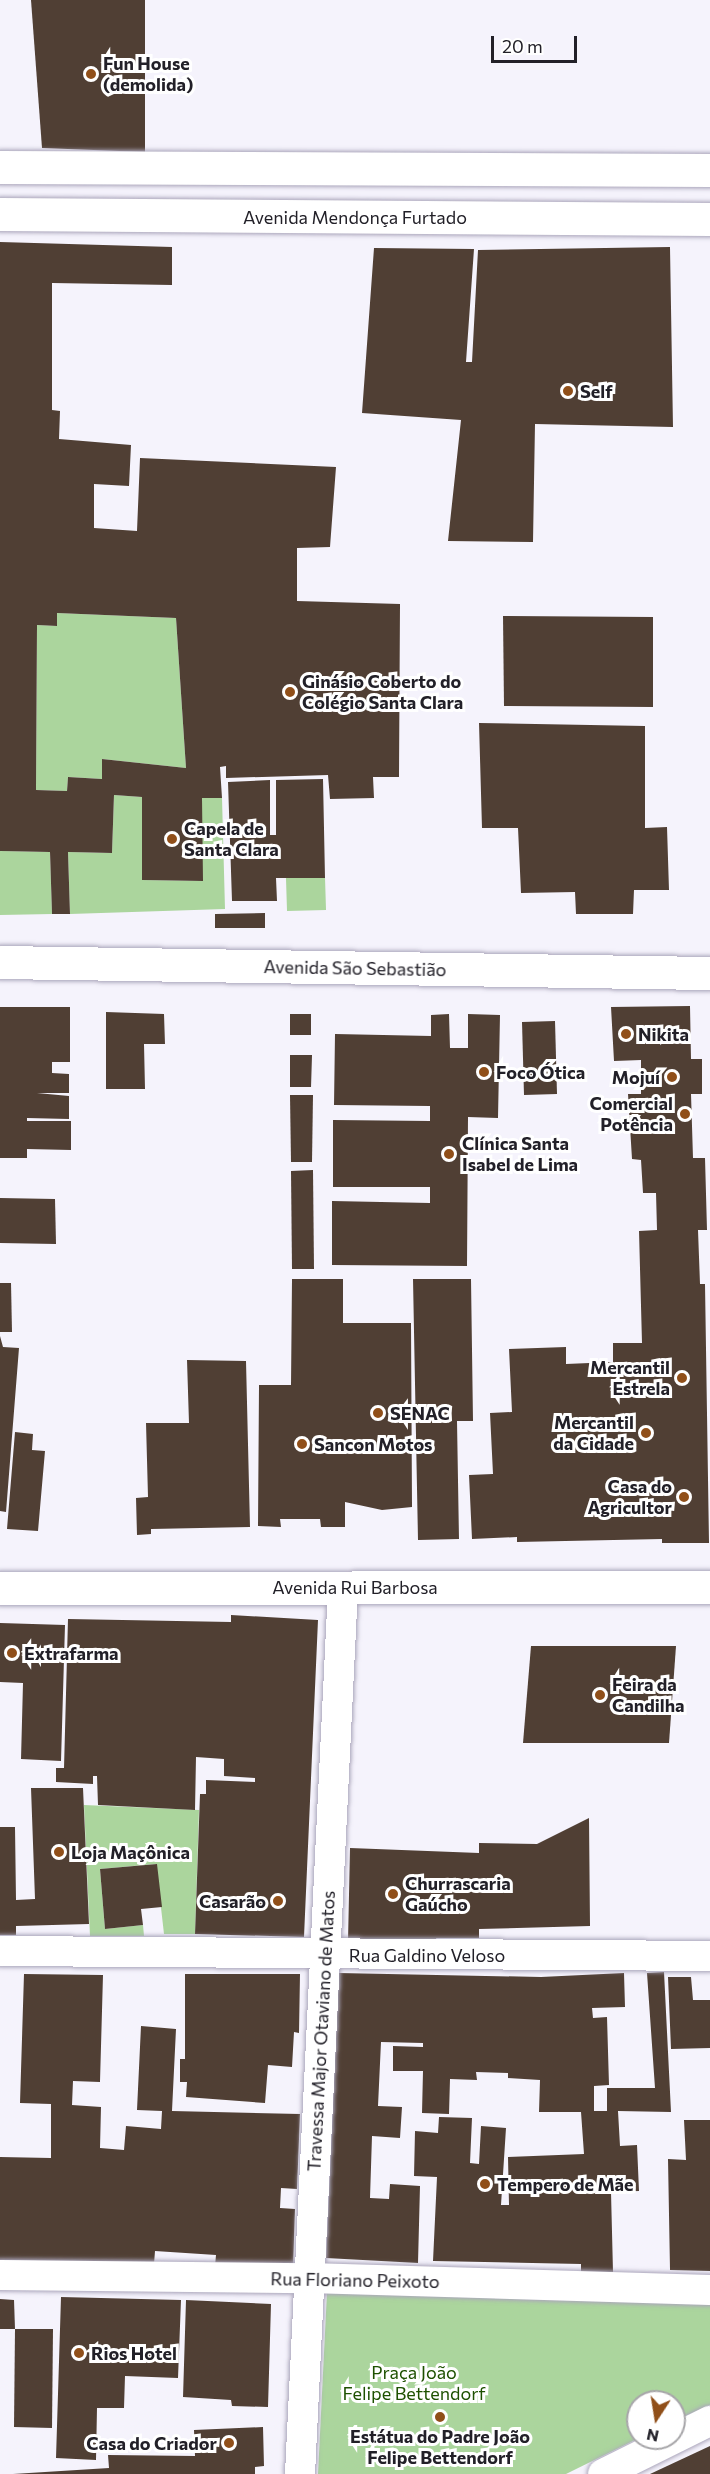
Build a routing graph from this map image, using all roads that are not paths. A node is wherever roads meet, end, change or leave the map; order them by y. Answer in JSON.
{"nodes":[{"id":1,"x":0,"y":167,"type":"edge"},
{"id":2,"x":710,"y":170,"type":"edge"},
{"id":3,"x":0,"y":214,"type":"edge"},
{"id":4,"x":710,"y":219,"type":"edge"},
{"id":5,"x":0,"y":962,"type":"edge"},
{"id":6,"x":710,"y":973,"type":"edge"},
{"id":7,"x":343,"y":1587,"type":"junction"},
{"id":8,"x":710,"y":1587,"type":"edge"},
{"id":9,"x":0,"y":1588,"type":"edge"},
{"id":10,"x":0,"y":1951,"type":"edge"},
{"id":11,"x":324,"y":1955,"type":"junction"},
{"id":12,"x":710,"y":1956,"type":"edge"},
{"id":13,"x":0,"y":2275,"type":"edge"},
{"id":14,"x":309,"y":2278,"type":"junction"},
{"id":15,"x":710,"y":2290,"type":"edge"},
{"id":16,"x":710,"y":2421,"type":"edge"},
{"id":17,"x":300,"y":2474,"type":"edge"},
{"id":18,"x":603,"y":2474,"type":"edge"}],
"edges":[{"from":1,"to":2,"type":"main road"},
{"from":3,"to":4,"type":"main road","name":"Avenida Mendonça Furtado"},
{"from":5,"to":6,"type":"main road","name":"Avenida São Sebastião"},
{"from":7,"to":8,"type":"main road","name":"Avenida Rui Barbosa"},
{"from":7,"to":9,"type":"main road","name":"Avenida Rui Barbosa"},
{"from":7,"to":11,"type":"street","name":"Travessa Major Otaviano de Matos"},
{"from":10,"to":11,"type":"street","name":"Rua Galdino Veloso"},
{"from":11,"to":12,"type":"street","name":"Rua Galdino Veloso"},
{"from":11,"to":14,"type":"street","name":"Travessa Major Otaviano de Matos"},
{"from":13,"to":14,"type":"street","name":"Rua Floriano Peixoto"},
{"from":14,"to":15,"type":"street","name":"Rua Floriano Peixoto"},
{"from":14,"to":17,"type":"street","name":"Travessa Major Otaviano de Matos"},
{"from":16,"to":18,"type":"street"}]}
